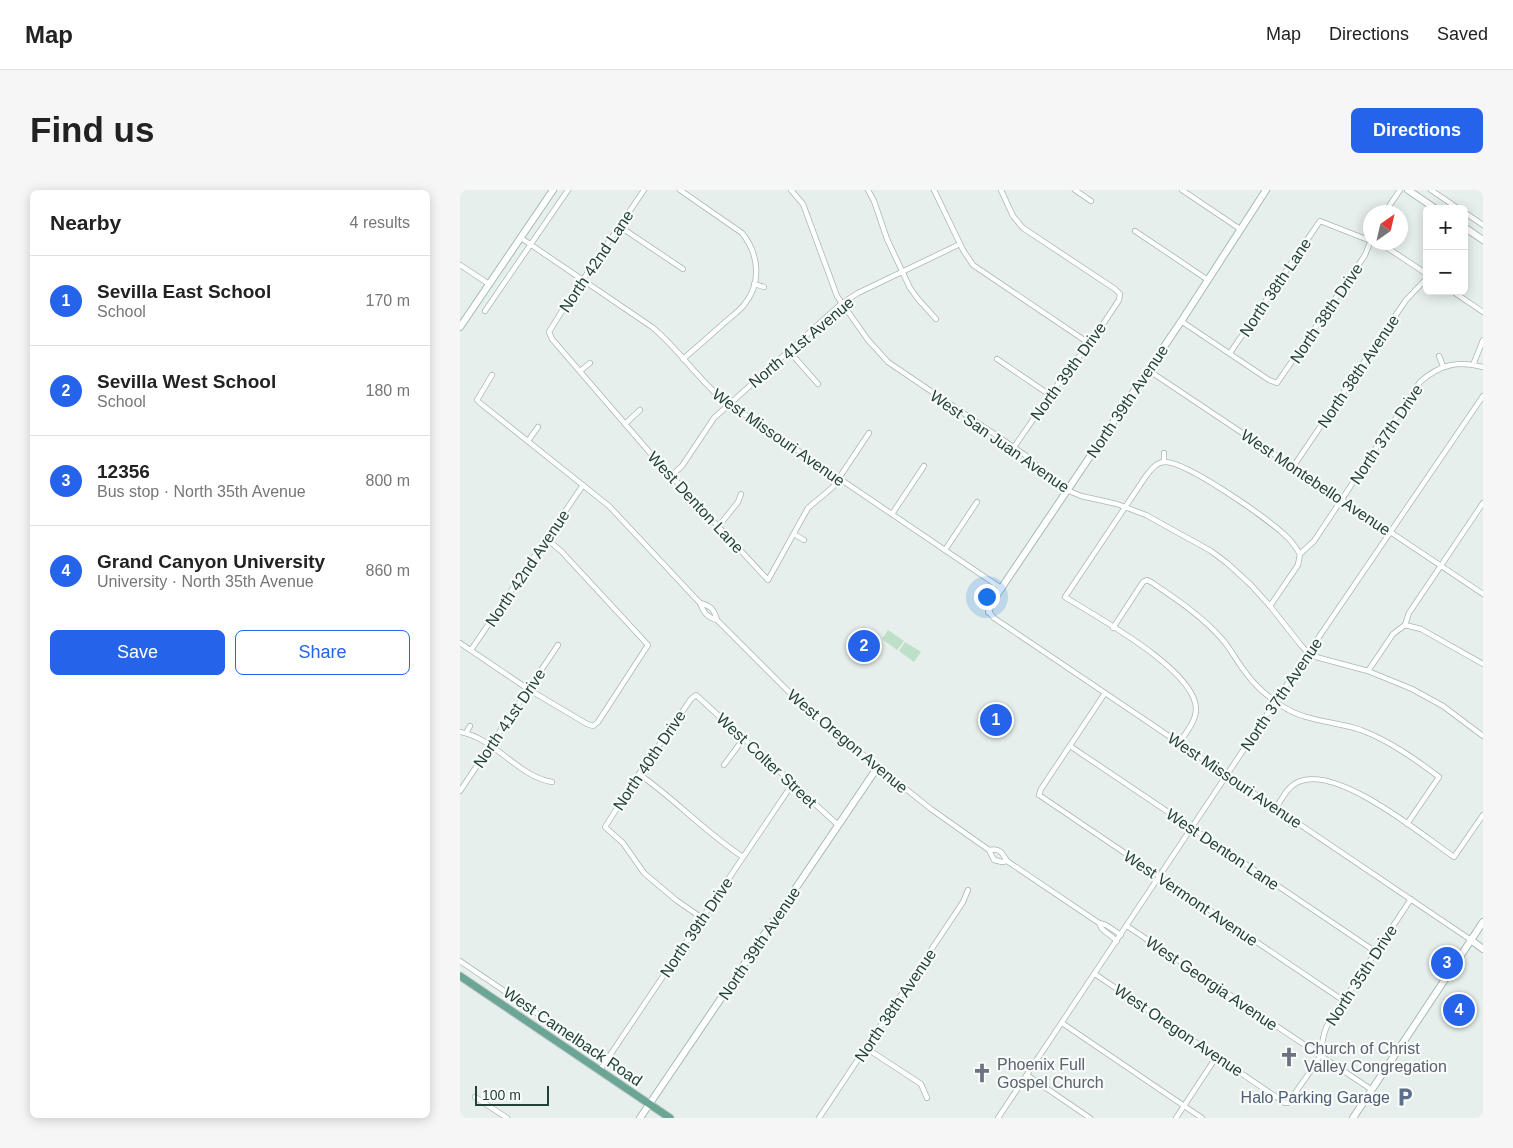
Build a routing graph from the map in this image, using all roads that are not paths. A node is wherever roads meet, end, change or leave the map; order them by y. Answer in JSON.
{"nodes":[{"id":1,"x":553,"y":190,"type":"edge"},
{"id":2,"x":568,"y":190,"type":"edge"},
{"id":3,"x":644,"y":190,"type":"edge"},
{"id":4,"x":680,"y":190,"type":"edge"},
{"id":5,"x":791,"y":190,"type":"edge"},
{"id":6,"x":868,"y":190,"type":"edge"},
{"id":7,"x":934,"y":190,"type":"edge"},
{"id":8,"x":1001,"y":190,"type":"edge"},
{"id":9,"x":1075,"y":190,"type":"edge"},
{"id":10,"x":1182,"y":190,"type":"edge"},
{"id":11,"x":1266,"y":190,"type":"edge"},
{"id":12,"x":1400,"y":190,"type":"edge"},
{"id":13,"x":1408,"y":190,"type":"edge"},
{"id":14,"x":1431,"y":190,"type":"edge"},
{"id":15,"x":1090,"y":201,"type":"dead end"},
{"id":16,"x":1390,"y":205,"type":"edge"},
{"id":17,"x":1430,"y":205,"type":"edge"},
{"id":18,"x":1453,"y":205,"type":"edge"},
{"id":19,"x":1468,"y":215,"type":"edge"},
{"id":20,"x":1483,"y":225,"type":"edge"},
{"id":21,"x":619,"y":226,"type":"junction"},
{"id":22,"x":1240,"y":229,"type":"junction"},
{"id":23,"x":1468,"y":230,"type":"edge"},
{"id":24,"x":1135,"y":231,"type":"dead end"},
{"id":25,"x":521,"y":238,"type":"junction"},
{"id":26,"x":1363,"y":238,"type":"edge"},
{"id":27,"x":1483,"y":240,"type":"edge"},
{"id":28,"x":531,"y":244,"type":"junction"},
{"id":29,"x":960,"y":244,"type":"junction"},
{"id":30,"x":1367,"y":250,"type":"edge"},
{"id":31,"x":1391,"y":250,"type":"edge"},
{"id":32,"x":460,"y":265,"type":"edge"},
{"id":33,"x":683,"y":270,"type":"dead end"},
{"id":34,"x":1423,"y":271,"type":"edge"},
{"id":35,"x":903,"y":272,"type":"junction"},
{"id":36,"x":583,"y":279,"type":"junction"},
{"id":37,"x":1208,"y":280,"type":"junction"},
{"id":38,"x":1423,"y":282,"type":"edge"},
{"id":39,"x":489,"y":284,"type":"junction"},
{"id":40,"x":754,"y":284,"type":"junction"},
{"id":41,"x":764,"y":287,"type":"dead end"},
{"id":42,"x":1458,"y":295,"type":"edge"},
{"id":43,"x":841,"y":304,"type":"junction"},
{"id":44,"x":485,"y":312,"type":"dead end"},
{"id":45,"x":1483,"y":312,"type":"edge"},
{"id":46,"x":936,"y":319,"type":"dead end"},
{"id":47,"x":1181,"y":321,"type":"junction"},
{"id":48,"x":460,"y":327,"type":"edge"},
{"id":49,"x":549,"y":332,"type":"joint"},
{"id":50,"x":1483,"y":340,"type":"edge"},
{"id":51,"x":1090,"y":344,"type":"junction"},
{"id":52,"x":789,"y":351,"type":"junction"},
{"id":53,"x":1230,"y":353,"type":"junction"},
{"id":54,"x":1439,"y":356,"type":"dead end"},
{"id":55,"x":683,"y":359,"type":"junction"},
{"id":56,"x":997,"y":359,"type":"dead end"},
{"id":57,"x":590,"y":363,"type":"dead end"},
{"id":58,"x":1472,"y":365,"type":"junction"},
{"id":59,"x":1443,"y":366,"type":"junction"},
{"id":60,"x":1483,"y":367,"type":"edge"},
{"id":61,"x":1148,"y":370,"type":"junction"},
{"id":62,"x":580,"y":371,"type":"junction"},
{"id":63,"x":492,"y":375,"type":"dead end"},
{"id":64,"x":818,"y":384,"type":"dead end"},
{"id":65,"x":1050,"y":394,"type":"junction"},
{"id":66,"x":1483,"y":396,"type":"edge"},
{"id":67,"x":728,"y":404,"type":"junction"},
{"id":68,"x":640,"y":410,"type":"dead end"},
{"id":69,"x":625,"y":424,"type":"junction"},
{"id":70,"x":538,"y":426,"type":"dead end"},
{"id":71,"x":869,"y":433,"type":"dead end"},
{"id":72,"x":528,"y":441,"type":"junction"},
{"id":73,"x":1014,"y":447,"type":"junction"},
{"id":74,"x":1164,"y":453,"type":"dead end"},
{"id":75,"x":1164,"y":462,"type":"junction"},
{"id":76,"x":924,"y":466,"type":"dead end"},
{"id":77,"x":1293,"y":467,"type":"junction"},
{"id":78,"x":671,"y":476,"type":"junction"},
{"id":79,"x":839,"y":478,"type":"junction"},
{"id":80,"x":583,"y":485,"type":"junction"},
{"id":81,"x":1067,"y":490,"type":"junction"},
{"id":82,"x":741,"y":494,"type":"dead end"},
{"id":83,"x":1341,"y":499,"type":"junction"},
{"id":84,"x":977,"y":502,"type":"dead end"},
{"id":85,"x":1483,"y":503,"type":"edge"},
{"id":86,"x":1125,"y":507,"type":"junction"},
{"id":87,"x":1477,"y":513,"type":"junction"},
{"id":88,"x":892,"y":514,"type":"junction"},
{"id":89,"x":1483,"y":517,"type":"edge"},
{"id":90,"x":718,"y":527,"type":"junction"},
{"id":91,"x":1391,"y":532,"type":"junction"},
{"id":92,"x":794,"y":534,"type":"junction"},
{"id":93,"x":547,"y":539,"type":"junction"},
{"id":94,"x":804,"y":540,"type":"dead end"},
{"id":95,"x":944,"y":550,"type":"junction"},
{"id":96,"x":1300,"y":554,"type":"junction"},
{"id":97,"x":1441,"y":566,"type":"junction"},
{"id":98,"x":1001,"y":588,"type":"junction"},
{"id":99,"x":1483,"y":594,"type":"edge"},
{"id":100,"x":700,"y":603,"type":"junction"},
{"id":101,"x":1270,"y":606,"type":"junction"},
{"id":102,"x":989,"y":612,"type":"joint"},
{"id":103,"x":717,"y":620,"type":"junction"},
{"id":104,"x":1406,"y":626,"type":"junction"},
{"id":105,"x":1113,"y":628,"type":"junction"},
{"id":106,"x":460,"y":643,"type":"edge"},
{"id":107,"x":558,"y":645,"type":"dead end"},
{"id":108,"x":470,"y":650,"type":"junction"},
{"id":109,"x":1308,"y":653,"type":"junction"},
{"id":110,"x":1483,"y":664,"type":"edge"},
{"id":111,"x":1368,"y":671,"type":"junction"},
{"id":112,"x":528,"y":689,"type":"junction"},
{"id":113,"x":1105,"y":693,"type":"junction"},
{"id":114,"x":696,"y":695,"type":"joint"},
{"id":115,"x":1276,"y":702,"type":"junction"},
{"id":116,"x":1196,"y":709,"type":"junction"},
{"id":117,"x":1202,"y":709,"type":"dead end"},
{"id":118,"x":470,"y":726,"type":"dead end"},
{"id":119,"x":460,"y":732,"type":"edge"},
{"id":120,"x":466,"y":733,"type":"junction"},
{"id":121,"x":1483,"y":736,"type":"edge"},
{"id":122,"x":744,"y":738,"type":"junction"},
{"id":123,"x":1179,"y":743,"type":"junction"},
{"id":124,"x":490,"y":746,"type":"junction"},
{"id":125,"x":1070,"y":746,"type":"junction"},
{"id":126,"x":724,"y":765,"type":"dead end"},
{"id":127,"x":877,"y":768,"type":"junction"},
{"id":128,"x":639,"y":774,"type":"junction"},
{"id":129,"x":1299,"y":774,"type":"dead end"},
{"id":130,"x":1228,"y":775,"type":"junction"},
{"id":131,"x":1301,"y":781,"type":"junction"},
{"id":132,"x":552,"y":782,"type":"dead end"},
{"id":133,"x":793,"y":783,"type":"junction"},
{"id":134,"x":460,"y":791,"type":"edge"},
{"id":135,"x":1276,"y":808,"type":"junction"},
{"id":136,"x":1483,"y":815,"type":"edge"},
{"id":137,"x":1407,"y":824,"type":"junction"},
{"id":138,"x":838,"y":825,"type":"junction"},
{"id":139,"x":1192,"y":828,"type":"junction"},
{"id":140,"x":989,"y":850,"type":"junction"},
{"id":141,"x":743,"y":857,"type":"junction"},
{"id":142,"x":1007,"y":861,"type":"junction"},
{"id":143,"x":1160,"y":877,"type":"junction"},
{"id":144,"x":968,"y":890,"type":"dead end"},
{"id":145,"x":1411,"y":899,"type":"junction"},
{"id":146,"x":702,"y":918,"type":"junction"},
{"id":147,"x":1483,"y":922,"type":"edge"},
{"id":148,"x":1099,"y":923,"type":"junction"},
{"id":149,"x":1127,"y":926,"type":"junction"},
{"id":150,"x":1121,"y":935,"type":"junction"},
{"id":151,"x":1117,"y":940,"type":"junction"},
{"id":152,"x":1471,"y":940,"type":"junction"},
{"id":153,"x":1483,"y":949,"type":"edge"},
{"id":154,"x":1376,"y":952,"type":"junction"},
{"id":155,"x":460,"y":961,"type":"edge"},
{"id":156,"x":471,"y":968,"type":"junction"},
{"id":157,"x":1095,"y":974,"type":"junction"},
{"id":158,"x":462,"y":977,"type":"edge"},
{"id":159,"x":1344,"y":1001,"type":"junction"},
{"id":160,"x":1062,"y":1023,"type":"junction"},
{"id":161,"x":866,"y":1048,"type":"junction"},
{"id":162,"x":1320,"y":1055,"type":"junction"},
{"id":163,"x":1218,"y":1056,"type":"junction"},
{"id":164,"x":606,"y":1060,"type":"junction"},
{"id":165,"x":600,"y":1070,"type":"junction"},
{"id":166,"x":1027,"y":1075,"type":"junction"},
{"id":167,"x":1372,"y":1090,"type":"junction"},
{"id":168,"x":475,"y":1097,"type":"dead end"},
{"id":169,"x":927,"y":1098,"type":"dead end"},
{"id":170,"x":1288,"y":1103,"type":"joint"},
{"id":171,"x":650,"y":1104,"type":"junction"},
{"id":172,"x":1184,"y":1106,"type":"junction"},
{"id":173,"x":500,"y":1113,"type":"junction"},
{"id":174,"x":497,"y":1118,"type":"edge"},
{"id":175,"x":507,"y":1118,"type":"edge"},
{"id":176,"x":640,"y":1118,"type":"edge"},
{"id":177,"x":670,"y":1118,"type":"edge"},
{"id":178,"x":820,"y":1118,"type":"edge"},
{"id":179,"x":998,"y":1118,"type":"edge"},
{"id":180,"x":1090,"y":1118,"type":"edge"},
{"id":181,"x":1176,"y":1118,"type":"edge"},
{"id":182,"x":1202,"y":1118,"type":"edge"},
{"id":183,"x":1353,"y":1118,"type":"edge"}],
"edges":[{"from":1,"to":25,"type":"street"},
{"from":2,"to":28,"type":"street"},
{"from":3,"to":21,"type":"street","name":"North 42nd Lane"},
{"from":4,"to":40,"type":"street"},
{"from":5,"to":43,"type":"street","name":"West San Juan Avenue"},
{"from":6,"to":35,"type":"street"},
{"from":7,"to":29,"type":"street"},
{"from":8,"to":51,"type":"street","name":"North 39th Drive"},
{"from":9,"to":15,"type":"street"},
{"from":10,"to":22,"type":"street"},
{"from":11,"to":22,"type":"street","name":"North 39th Avenue"},
{"from":12,"to":16,"type":"street"},
{"from":13,"to":17,"type":"street"},
{"from":14,"to":18,"type":"street"},
{"from":19,"to":20,"type":"street"},
{"from":21,"to":33,"type":"street"},
{"from":21,"to":36,"type":"street","name":"North 42nd Lane"},
{"from":22,"to":37,"type":"street","name":"North 39th Avenue"},
{"from":23,"to":27,"type":"street"},
{"from":24,"to":37,"type":"street"},
{"from":25,"to":28,"type":"street","name":"West Missouri Avenue"},
{"from":25,"to":39,"type":"street"},
{"from":26,"to":53,"type":"street","name":"North 38th Lane"},
{"from":28,"to":36,"type":"street","name":"West Missouri Avenue"},
{"from":28,"to":44,"type":"street"},
{"from":29,"to":35,"type":"street","name":"North 41st Avenue"},
{"from":29,"to":51,"type":"street"},
{"from":30,"to":53,"type":"street","name":"North 38th Drive"},
{"from":31,"to":34,"type":"street"},
{"from":32,"to":39,"type":"street"},
{"from":35,"to":43,"type":"street","name":"North 41st Avenue"},
{"from":35,"to":46,"type":"street"},
{"from":36,"to":49,"type":"street","name":"North 42nd Lane"},
{"from":36,"to":55,"type":"street","name":"West Missouri Avenue"},
{"from":37,"to":47,"type":"street","name":"North 39th Avenue"},
{"from":38,"to":77,"type":"street","name":"North 38th Avenue"},
{"from":39,"to":48,"type":"street"},
{"from":40,"to":41,"type":"street"},
{"from":40,"to":55,"type":"street"},
{"from":42,"to":45,"type":"street"},
{"from":43,"to":52,"type":"street","name":"North 41st Avenue"},
{"from":43,"to":73,"type":"street","name":"West San Juan Avenue"},
{"from":47,"to":53,"type":"street"},
{"from":47,"to":61,"type":"street","name":"North 39th Avenue"},
{"from":49,"to":62,"type":"street","name":"West Denton Lane"},
{"from":50,"to":58,"type":"street"},
{"from":51,"to":65,"type":"street","name":"North 39th Drive"},
{"from":52,"to":64,"type":"street"},
{"from":52,"to":67,"type":"street","name":"North 41st Avenue"},
{"from":54,"to":59,"type":"street"},
{"from":55,"to":67,"type":"street","name":"West Missouri Avenue"},
{"from":56,"to":65,"type":"street"},
{"from":57,"to":62,"type":"street"},
{"from":58,"to":59,"type":"street"},
{"from":58,"to":60,"type":"street"},
{"from":59,"to":83,"type":"street","name":"North 37th Drive"},
{"from":61,"to":77,"type":"street","name":"West Montebello Avenue"},
{"from":61,"to":81,"type":"street","name":"North 39th Avenue"},
{"from":62,"to":69,"type":"street","name":"West Denton Lane"},
{"from":63,"to":72,"type":"street","name":"West Oregon Avenue"},
{"from":65,"to":73,"type":"street","name":"North 39th Drive"},
{"from":66,"to":91,"type":"street","name":"North 37th Avenue"},
{"from":67,"to":78,"type":"street","name":"North 41st Avenue"},
{"from":67,"to":79,"type":"street","name":"West Missouri Avenue"},
{"from":68,"to":69,"type":"street"},
{"from":69,"to":78,"type":"street","name":"West Denton Lane"},
{"from":70,"to":72,"type":"street"},
{"from":71,"to":79,"type":"street"},
{"from":72,"to":80,"type":"street","name":"West Oregon Avenue"},
{"from":73,"to":81,"type":"street","name":"West San Juan Avenue"},
{"from":74,"to":75,"type":"street"},
{"from":75,"to":86,"type":"street"},
{"from":75,"to":96,"type":"street"},
{"from":76,"to":88,"type":"street"},
{"from":77,"to":83,"type":"street","name":"West Montebello Avenue"},
{"from":78,"to":90,"type":"street","name":"West Denton Lane"},
{"from":79,"to":88,"type":"street","name":"West Missouri Avenue"},
{"from":79,"to":92,"type":"street"},
{"from":80,"to":93,"type":"street","name":"North 42nd Avenue"},
{"from":80,"to":100,"type":"street","name":"West Oregon Avenue"},
{"from":81,"to":86,"type":"street","name":"West San Juan Avenue"},
{"from":81,"to":98,"type":"street","name":"North 39th Avenue"},
{"from":82,"to":90,"type":"street"},
{"from":83,"to":91,"type":"street","name":"West Montebello Avenue"},
{"from":83,"to":96,"type":"street","name":"North 37th Drive"},
{"from":84,"to":95,"type":"street"},
{"from":85,"to":87,"type":"street"},
{"from":86,"to":101,"type":"street","name":"West San Juan Avenue"},
{"from":86,"to":105,"type":"street"},
{"from":87,"to":89,"type":"street"},
{"from":87,"to":97,"type":"street"},
{"from":88,"to":95,"type":"street","name":"West Missouri Avenue"},
{"from":90,"to":92,"type":"street","name":"West Denton Lane"},
{"from":91,"to":97,"type":"street","name":"West Montebello Avenue"},
{"from":91,"to":109,"type":"street","name":"North 37th Avenue"},
{"from":92,"to":94,"type":"street"},
{"from":93,"to":108,"type":"street","name":"North 42nd Avenue"},
{"from":93,"to":112,"type":"street"},
{"from":95,"to":98,"type":"street","name":"West Missouri Avenue"},
{"from":96,"to":101,"type":"street","name":"North 37th Drive"},
{"from":97,"to":99,"type":"street","name":"West Montebello Avenue"},
{"from":97,"to":104,"type":"street"},
{"from":98,"to":102,"type":"street","name":"North 39th Avenue"},
{"from":100,"to":103,"type":"street","name":"West Oregon Avenue"},
{"from":100,"to":103,"type":"street","name":"West Oregon Avenue"},
{"from":101,"to":109,"type":"street","name":"West San Juan Avenue"},
{"from":102,"to":113,"type":"street","name":"West Missouri Avenue"},
{"from":103,"to":127,"type":"street","name":"West Oregon Avenue"},
{"from":104,"to":110,"type":"street"},
{"from":104,"to":111,"type":"street"},
{"from":105,"to":115,"type":"street"},
{"from":105,"to":116,"type":"street"},
{"from":106,"to":108,"type":"street"},
{"from":107,"to":112,"type":"street","name":"North 41st Drive"},
{"from":108,"to":112,"type":"street"},
{"from":109,"to":111,"type":"street","name":"West San Juan Avenue"},
{"from":109,"to":115,"type":"street","name":"North 37th Avenue"},
{"from":111,"to":121,"type":"street","name":"West San Juan Avenue"},
{"from":112,"to":124,"type":"street","name":"North 41st Drive"},
{"from":113,"to":123,"type":"street","name":"West Missouri Avenue"},
{"from":113,"to":125,"type":"street"},
{"from":114,"to":122,"type":"street","name":"West Colter Street"},
{"from":114,"to":128,"type":"street","name":"North 40th Drive"},
{"from":115,"to":130,"type":"street","name":"North 37th Avenue"},
{"from":115,"to":137,"type":"street"},
{"from":116,"to":117,"type":"street"},
{"from":116,"to":123,"type":"street"},
{"from":118,"to":120,"type":"street"},
{"from":119,"to":120,"type":"street"},
{"from":120,"to":124,"type":"street"},
{"from":122,"to":126,"type":"street"},
{"from":122,"to":133,"type":"street","name":"West Colter Street"},
{"from":123,"to":130,"type":"street","name":"West Missouri Avenue"},
{"from":124,"to":132,"type":"street"},
{"from":124,"to":134,"type":"street","name":"North 41st Drive"},
{"from":125,"to":139,"type":"street","name":"West Denton Lane"},
{"from":125,"to":143,"type":"street","name":"West Vermont Avenue"},
{"from":127,"to":138,"type":"street","name":"North 39th Avenue"},
{"from":127,"to":140,"type":"street","name":"West Oregon Avenue"},
{"from":128,"to":141,"type":"street"},
{"from":128,"to":146,"type":"street","name":"North 40th Drive"},
{"from":129,"to":131,"type":"street"},
{"from":130,"to":135,"type":"street","name":"West Missouri Avenue"},
{"from":130,"to":139,"type":"street","name":"North 37th Avenue"},
{"from":131,"to":135,"type":"street"},
{"from":131,"to":137,"type":"street"},
{"from":133,"to":138,"type":"street","name":"West Colter Street"},
{"from":133,"to":141,"type":"street","name":"North 39th Drive"},
{"from":135,"to":145,"type":"street","name":"West Missouri Avenue"},
{"from":136,"to":137,"type":"street"},
{"from":138,"to":171,"type":"street","name":"North 39th Avenue"},
{"from":139,"to":143,"type":"street","name":"North 37th Avenue"},
{"from":139,"to":154,"type":"street","name":"West Denton Lane"},
{"from":140,"to":142,"type":"street","name":"West Oregon Avenue"},
{"from":140,"to":142,"type":"street","name":"West Oregon Avenue"},
{"from":141,"to":146,"type":"street","name":"North 39th Drive"},
{"from":142,"to":148,"type":"street","name":"West Oregon Avenue"},
{"from":143,"to":149,"type":"street","name":"North 37th Avenue"},
{"from":143,"to":159,"type":"street","name":"West Vermont Avenue"},
{"from":144,"to":161,"type":"street","name":"North 38th Avenue"},
{"from":145,"to":152,"type":"street","name":"West Missouri Avenue"},
{"from":145,"to":154,"type":"street","name":"North 35th Drive"},
{"from":146,"to":164,"type":"street","name":"North 39th Drive"},
{"from":147,"to":152,"type":"street"},
{"from":148,"to":150,"type":"street","name":"West Oregon Avenue"},
{"from":148,"to":151,"type":"street","name":"West Oregon Avenue"},
{"from":149,"to":150,"type":"street","name":"North 37th Avenue"},
{"from":149,"to":162,"type":"street","name":"West Georgia Avenue"},
{"from":150,"to":151,"type":"street","name":"North 37th Avenue"},
{"from":151,"to":157,"type":"street","name":"North 37th Avenue"},
{"from":152,"to":153,"type":"street","name":"West Missouri Avenue"},
{"from":152,"to":167,"type":"street"},
{"from":154,"to":159,"type":"street","name":"North 35th Drive"},
{"from":155,"to":156,"type":"street","name":"West Camelback Road"},
{"from":156,"to":158,"type":"street"},
{"from":156,"to":164,"type":"street","name":"West Camelback Road"},
{"from":157,"to":160,"type":"street","name":"North 37th Avenue"},
{"from":157,"to":163,"type":"street","name":"West Oregon Avenue"},
{"from":158,"to":165,"type":"main road","name":"West Camelback Road"},
{"from":159,"to":162,"type":"street","name":"North 35th Drive"},
{"from":160,"to":166,"type":"street","name":"North 37th Avenue"},
{"from":160,"to":172,"type":"street"},
{"from":161,"to":169,"type":"street"},
{"from":161,"to":178,"type":"street","name":"North 38th Avenue"},
{"from":162,"to":167,"type":"street","name":"West Georgia Avenue"},
{"from":162,"to":170,"type":"street","name":"North 35th Drive"},
{"from":163,"to":170,"type":"street","name":"West Oregon Avenue"},
{"from":163,"to":172,"type":"street"},
{"from":164,"to":165,"type":"street","name":"North 39th Drive"},
{"from":165,"to":171,"type":"main road","name":"West Camelback Road"},
{"from":166,"to":179,"type":"street","name":"North 37th Avenue"},
{"from":166,"to":180,"type":"street"},
{"from":167,"to":183,"type":"street"},
{"from":168,"to":173,"type":"street"},
{"from":171,"to":176,"type":"street","name":"North 39th Avenue"},
{"from":171,"to":177,"type":"main road","name":"West Camelback Road"},
{"from":172,"to":181,"type":"street"},
{"from":172,"to":182,"type":"street"},
{"from":173,"to":174,"type":"street"},
{"from":173,"to":175,"type":"street"}]}
